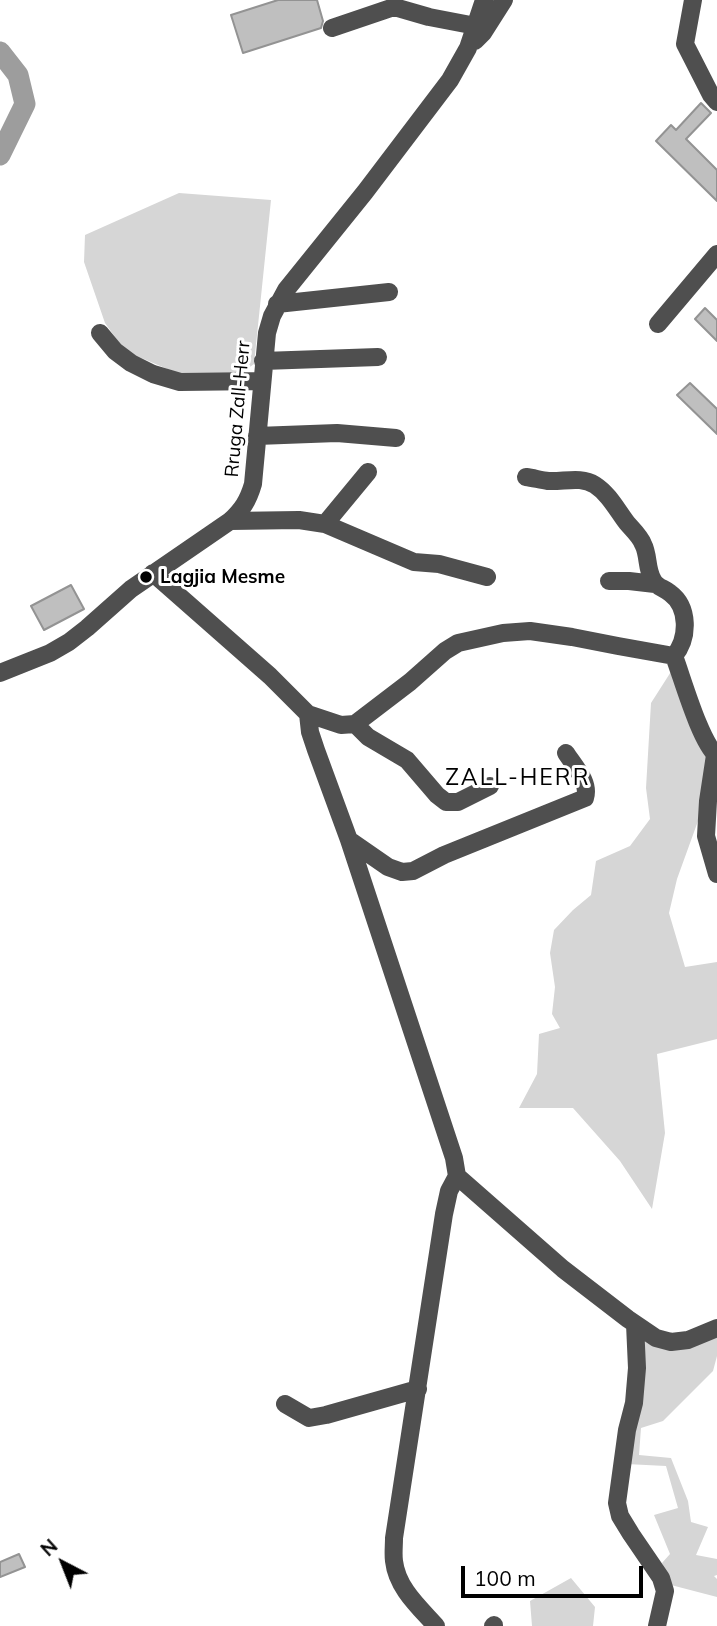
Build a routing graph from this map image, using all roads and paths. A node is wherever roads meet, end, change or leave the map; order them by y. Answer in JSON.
{"nodes":[{"id":1,"x":484,"y":0,"type":"edge"},
{"id":2,"x":504,"y":0,"type":"edge"},
{"id":3,"x":693,"y":0,"type":"edge"},
{"id":4,"x":475,"y":26,"type":"junction"},
{"id":5,"x":332,"y":28,"type":"dead end"},
{"id":6,"x":468,"y":48,"type":"junction"},
{"id":7,"x":715,"y":94,"type":"edge"},
{"id":8,"x":717,"y":254,"type":"edge"},
{"id":9,"x":389,"y":292,"type":"dead end"},
{"id":10,"x":277,"y":304,"type":"junction"},
{"id":11,"x":658,"y":324,"type":"dead end"},
{"id":12,"x":100,"y":333,"type":"dead end"},
{"id":13,"x":378,"y":357,"type":"dead end"},
{"id":14,"x":263,"y":361,"type":"junction"},
{"id":15,"x":262,"y":381,"type":"junction"},
{"id":16,"x":257,"y":436,"type":"junction"},
{"id":17,"x":396,"y":438,"type":"dead end"},
{"id":18,"x":368,"y":472,"type":"dead end"},
{"id":19,"x":526,"y":477,"type":"dead end"},
{"id":20,"x":230,"y":521,"type":"junction"},
{"id":21,"x":326,"y":524,"type":"junction"},
{"id":22,"x":153,"y":573,"type":"junction"},
{"id":23,"x":487,"y":577,"type":"dead end"},
{"id":24,"x":609,"y":581,"type":"dead end"},
{"id":25,"x":655,"y":584,"type":"junction"},
{"id":26,"x":674,"y":656,"type":"junction"},
{"id":27,"x":0,"y":673,"type":"edge"},
{"id":28,"x":308,"y":714,"type":"junction"},
{"id":29,"x":355,"y":724,"type":"junction"},
{"id":30,"x":566,"y":753,"type":"dead end"},
{"id":31,"x":716,"y":756,"type":"edge"},
{"id":32,"x":490,"y":786,"type":"dead end"},
{"id":33,"x":349,"y":840,"type":"junction"},
{"id":34,"x":717,"y":874,"type":"edge"},
{"id":35,"x":457,"y":1176,"type":"junction"},
{"id":36,"x":635,"y":1324,"type":"junction"},
{"id":37,"x":717,"y":1328,"type":"edge"},
{"id":38,"x":418,"y":1390,"type":"junction"},
{"id":39,"x":285,"y":1404,"type":"dead end"},
{"id":40,"x":659,"y":1617,"type":"edge"},
{"id":41,"x":436,"y":1626,"type":"edge"}],
"edges":[{"from":1,"to":4,"type":"street","name":"Rruga Zall-Herr"},
{"from":2,"to":6,"type":"street"},
{"from":3,"to":7,"type":"street"},
{"from":4,"to":5,"type":"street"},
{"from":4,"to":6,"type":"street","name":"Rruga Zall-Herr"},
{"from":6,"to":10,"type":"street","name":"Rruga Zall-Herr"},
{"from":8,"to":11,"type":"street"},
{"from":9,"to":10,"type":"street"},
{"from":10,"to":14,"type":"street","name":"Rruga Zall-Herr"},
{"from":12,"to":15,"type":"street"},
{"from":13,"to":14,"type":"street"},
{"from":14,"to":15,"type":"street","name":"Rruga Zall-Herr"},
{"from":15,"to":16,"type":"street","name":"Rruga Zall-Herr"},
{"from":16,"to":17,"type":"street"},
{"from":16,"to":20,"type":"street","name":"Rruga Zall-Herr"},
{"from":18,"to":21,"type":"street"},
{"from":19,"to":25,"type":"street"},
{"from":20,"to":21,"type":"street"},
{"from":20,"to":22,"type":"street","name":"Rruga Zall-Herr"},
{"from":21,"to":23,"type":"street"},
{"from":22,"to":27,"type":"street","name":"Rruga Zall-Herr"},
{"from":22,"to":28,"type":"street"},
{"from":24,"to":25,"type":"street"},
{"from":25,"to":26,"type":"street"},
{"from":26,"to":29,"type":"street"},
{"from":26,"to":31,"type":"street"},
{"from":28,"to":29,"type":"street"},
{"from":28,"to":33,"type":"street"},
{"from":29,"to":32,"type":"street"},
{"from":30,"to":33,"type":"street"},
{"from":31,"to":34,"type":"street"},
{"from":33,"to":35,"type":"street"},
{"from":35,"to":36,"type":"street"},
{"from":35,"to":38,"type":"street"},
{"from":36,"to":37,"type":"street"},
{"from":36,"to":40,"type":"street"},
{"from":38,"to":39,"type":"street"},
{"from":38,"to":41,"type":"street"}]}
